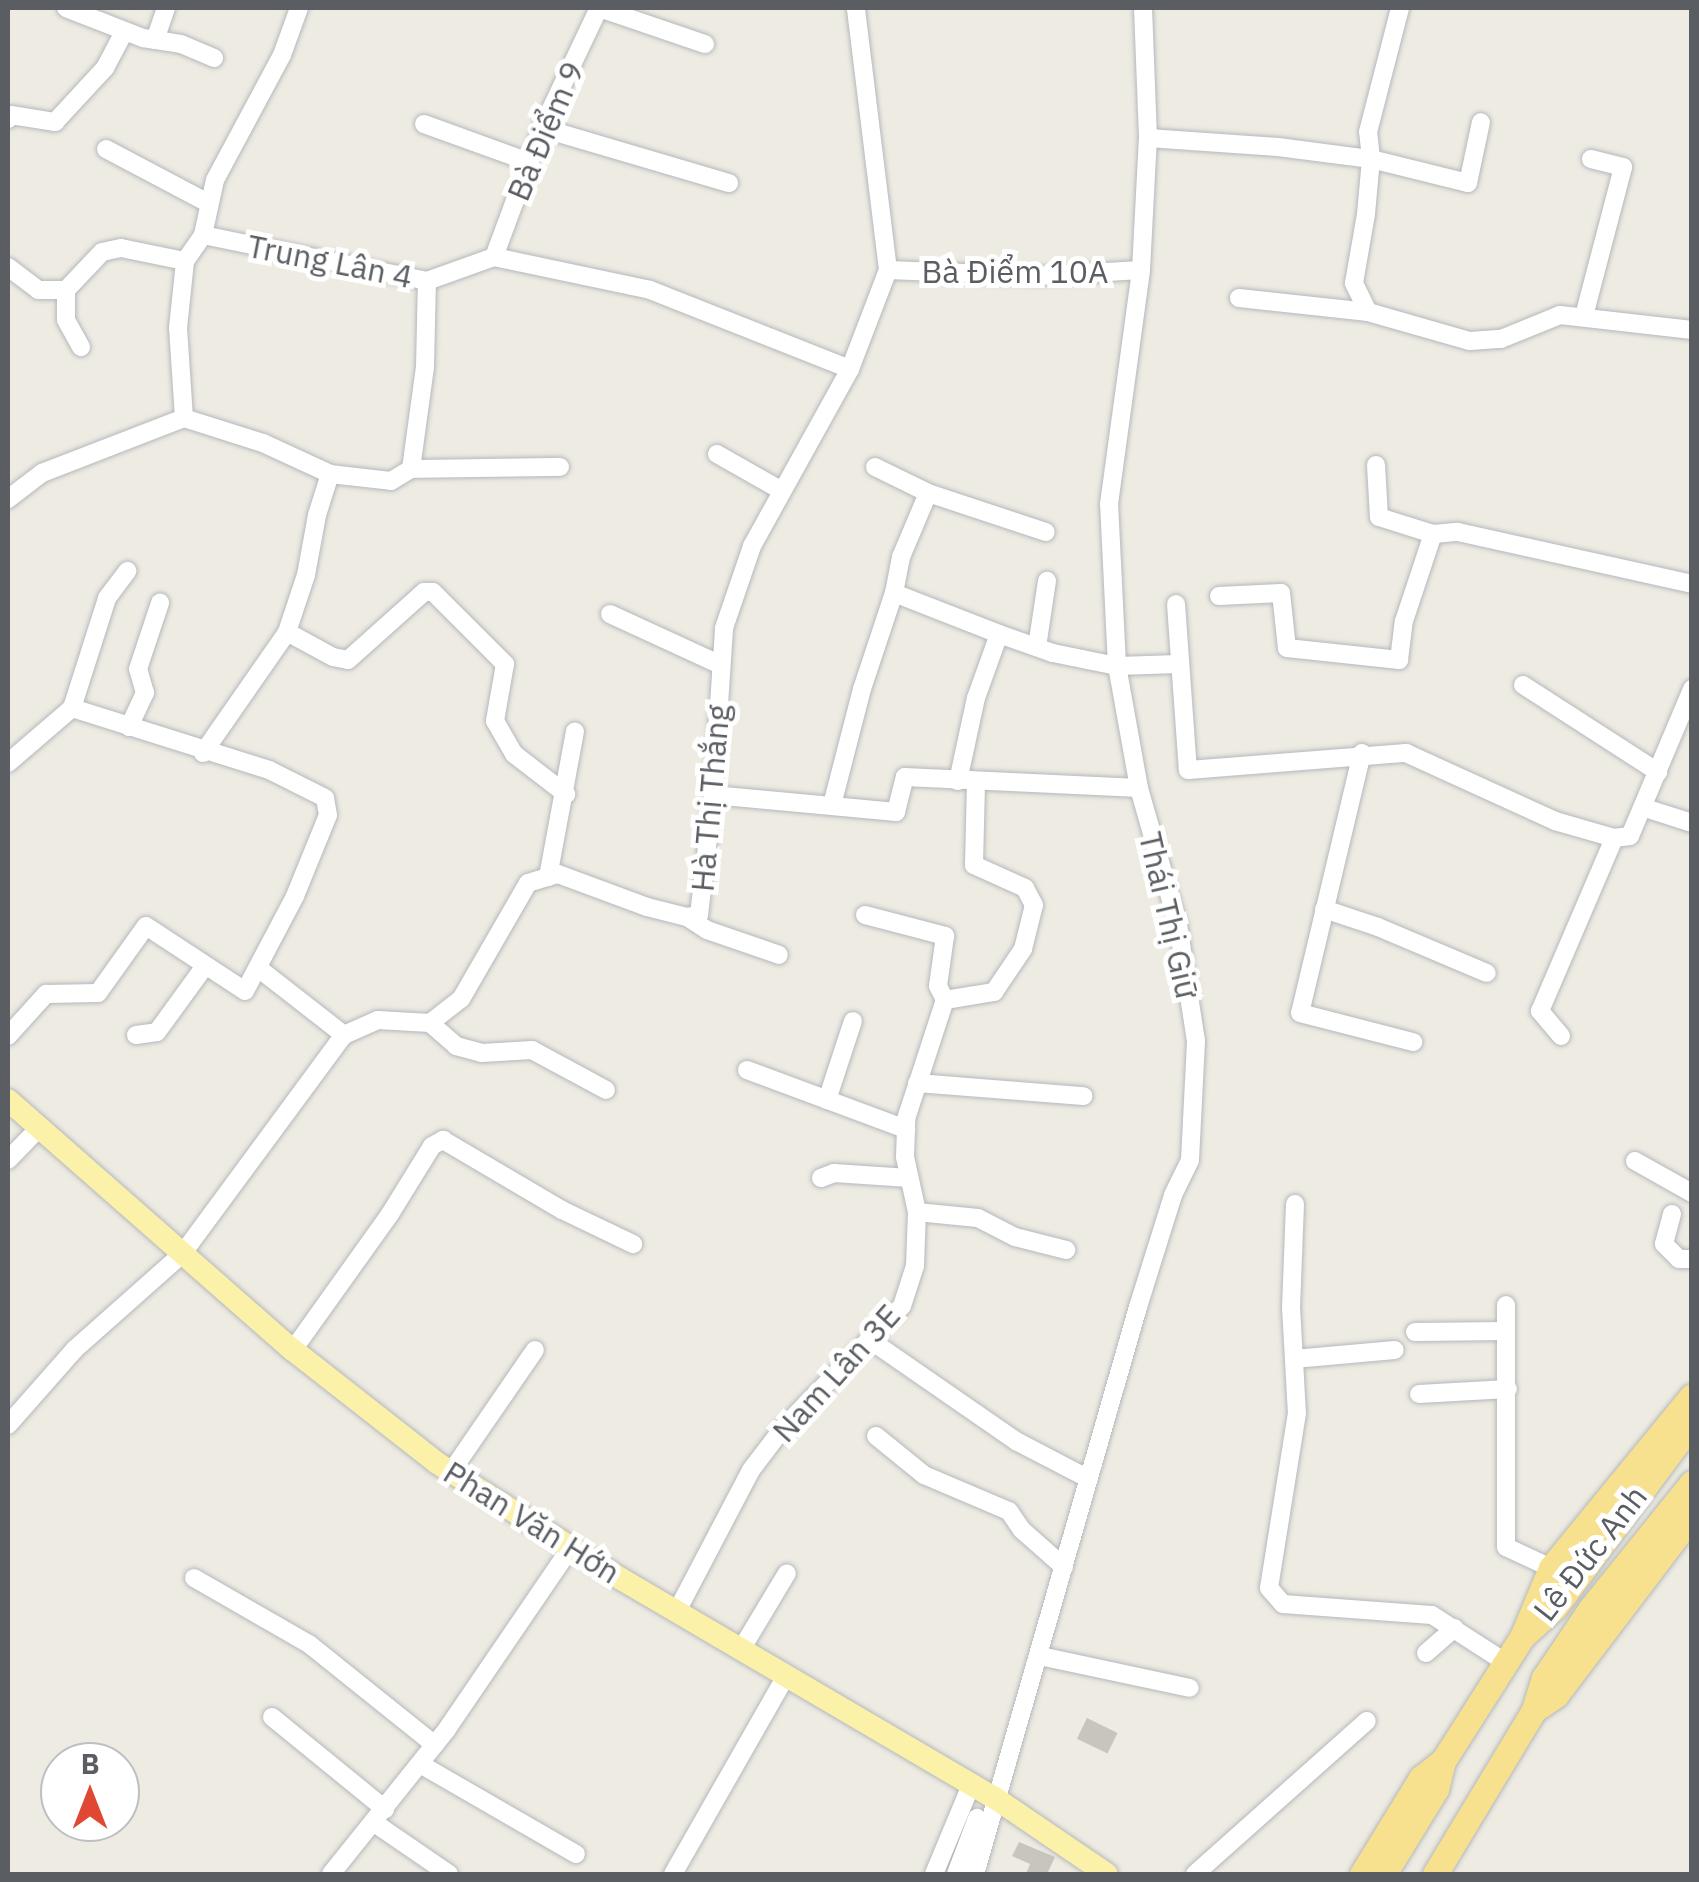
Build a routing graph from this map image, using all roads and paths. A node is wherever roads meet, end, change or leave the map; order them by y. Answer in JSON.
{"nodes":[{"id":1,"x":66,"y":8,"type":"edge"},
{"id":2,"x":166,"y":8,"type":"edge"},
{"id":3,"x":299,"y":8,"type":"edge"},
{"id":4,"x":599,"y":8,"type":"edge"},
{"id":5,"x":856,"y":8,"type":"edge"},
{"id":6,"x":1143,"y":8,"type":"edge"},
{"id":7,"x":1400,"y":8,"type":"edge"},
{"id":8,"x":124,"y":32,"type":"junction"},
{"id":9,"x":155,"y":40,"type":"junction"},
{"id":10,"x":705,"y":44,"type":"dead end"},
{"id":11,"x":214,"y":58,"type":"dead end"},
{"id":12,"x":8,"y":119,"type":"edge"},
{"id":13,"x":1481,"y":122,"type":"dead end"},
{"id":14,"x":424,"y":124,"type":"dead end"},
{"id":15,"x":542,"y":128,"type":"junction"},
{"id":16,"x":1148,"y":138,"type":"junction"},
{"id":17,"x":106,"y":149,"type":"dead end"},
{"id":18,"x":1371,"y":159,"type":"junction"},
{"id":19,"x":1591,"y":159,"type":"dead end"},
{"id":20,"x":529,"y":162,"type":"junction"},
{"id":21,"x":729,"y":183,"type":"dead end"},
{"id":22,"x":208,"y":203,"type":"junction"},
{"id":23,"x":203,"y":236,"type":"junction"},
{"id":24,"x":494,"y":257,"type":"junction"},
{"id":25,"x":184,"y":261,"type":"junction"},
{"id":26,"x":8,"y":267,"type":"edge"},
{"id":27,"x":888,"y":270,"type":"junction"},
{"id":28,"x":1141,"y":270,"type":"junction"},
{"id":29,"x":427,"y":281,"type":"junction"},
{"id":30,"x":66,"y":290,"type":"junction"},
{"id":31,"x":1240,"y":298,"type":"dead end"},
{"id":32,"x":1368,"y":312,"type":"junction"},
{"id":33,"x":1584,"y":316,"type":"junction"},
{"id":34,"x":1692,"y":330,"type":"edge"},
{"id":35,"x":81,"y":346,"type":"dead end"},
{"id":36,"x":850,"y":369,"type":"junction"},
{"id":37,"x":184,"y":418,"type":"junction"},
{"id":38,"x":717,"y":454,"type":"dead end"},
{"id":39,"x":1376,"y":465,"type":"dead end"},
{"id":40,"x":560,"y":467,"type":"dead end"},
{"id":41,"x":875,"y":467,"type":"dead end"},
{"id":42,"x":411,"y":470,"type":"junction"},
{"id":43,"x":330,"y":474,"type":"junction"},
{"id":44,"x":782,"y":491,"type":"junction"},
{"id":45,"x":928,"y":493,"type":"junction"},
{"id":46,"x":8,"y":499,"type":"edge"},
{"id":47,"x":1046,"y":532,"type":"dead end"},
{"id":48,"x":1434,"y":534,"type":"junction"},
{"id":49,"x":127,"y":571,"type":"dead end"},
{"id":50,"x":1047,"y":581,"type":"dead end"},
{"id":51,"x":1692,"y":584,"type":"edge"},
{"id":52,"x":894,"y":593,"type":"junction"},
{"id":53,"x":1219,"y":596,"type":"dead end"},
{"id":54,"x":160,"y":603,"type":"dead end"},
{"id":55,"x":1176,"y":604,"type":"dead end"},
{"id":56,"x":610,"y":614,"type":"dead end"},
{"id":57,"x":286,"y":632,"type":"junction"},
{"id":58,"x":999,"y":634,"type":"junction"},
{"id":59,"x":1037,"y":647,"type":"junction"},
{"id":60,"x":1179,"y":664,"type":"junction"},
{"id":61,"x":721,"y":665,"type":"junction"},
{"id":62,"x":1118,"y":666,"type":"junction"},
{"id":63,"x":1523,"y":685,"type":"dead end"},
{"id":64,"x":1692,"y":689,"type":"edge"},
{"id":65,"x":72,"y":708,"type":"junction"},
{"id":66,"x":128,"y":726,"type":"junction"},
{"id":67,"x":575,"y":731,"type":"dead end"},
{"id":68,"x":203,"y":753,"type":"junction"},
{"id":69,"x":1362,"y":753,"type":"junction"},
{"id":70,"x":8,"y":763,"type":"edge"},
{"id":71,"x":1658,"y":772,"type":"junction"},
{"id":72,"x":967,"y":782,"type":"junction"},
{"id":73,"x":1139,"y":788,"type":"junction"},
{"id":74,"x":566,"y":794,"type":"junction"},
{"id":75,"x":713,"y":794,"type":"junction"},
{"id":76,"x":832,"y":805,"type":"junction"},
{"id":77,"x":1645,"y":808,"type":"junction"},
{"id":78,"x":1692,"y":823,"type":"edge"},
{"id":79,"x":1614,"y":838,"type":"junction"},
{"id":80,"x":548,"y":877,"type":"junction"},
{"id":81,"x":1324,"y":910,"type":"junction"},
{"id":82,"x":865,"y":915,"type":"dead end"},
{"id":83,"x":687,"y":917,"type":"junction"},
{"id":84,"x":780,"y":955,"type":"dead end"},
{"id":85,"x":205,"y":966,"type":"junction"},
{"id":86,"x":258,"y":968,"type":"junction"},
{"id":87,"x":1487,"y":973,"type":"dead end"},
{"id":88,"x":945,"y":1000,"type":"junction"},
{"id":89,"x":853,"y":1020,"type":"dead end"},
{"id":90,"x":430,"y":1023,"type":"junction"},
{"id":91,"x":136,"y":1035,"type":"dead end"},
{"id":92,"x":344,"y":1035,"type":"junction"},
{"id":93,"x":8,"y":1036,"type":"edge"},
{"id":94,"x":1560,"y":1036,"type":"dead end"},
{"id":95,"x":1413,"y":1042,"type":"dead end"},
{"id":96,"x":747,"y":1070,"type":"dead end"},
{"id":97,"x":917,"y":1083,"type":"junction"},
{"id":98,"x":606,"y":1090,"type":"dead end"},
{"id":99,"x":1082,"y":1096,"type":"dead end"},
{"id":100,"x":8,"y":1100,"type":"edge"},
{"id":101,"x":826,"y":1100,"type":"junction"},
{"id":102,"x":40,"y":1127,"type":"junction"},
{"id":103,"x":906,"y":1129,"type":"junction"},
{"id":104,"x":8,"y":1160,"type":"edge"},
{"id":105,"x":1635,"y":1161,"type":"dead end"},
{"id":106,"x":820,"y":1178,"type":"dead end"},
{"id":107,"x":910,"y":1178,"type":"junction"},
{"id":108,"x":1692,"y":1194,"type":"edge"},
{"id":109,"x":1295,"y":1204,"type":"dead end"},
{"id":110,"x":917,"y":1212,"type":"junction"},
{"id":111,"x":1672,"y":1214,"type":"dead end"},
{"id":112,"x":633,"y":1244,"type":"dead end"},
{"id":113,"x":1066,"y":1250,"type":"dead end"},
{"id":114,"x":182,"y":1253,"type":"junction"},
{"id":115,"x":1692,"y":1259,"type":"edge"},
{"id":116,"x":1506,"y":1305,"type":"dead end"},
{"id":117,"x":1506,"y":1331,"type":"junction"},
{"id":118,"x":1414,"y":1332,"type":"dead end"},
{"id":119,"x":870,"y":1340,"type":"junction"},
{"id":120,"x":294,"y":1350,"type":"junction"},
{"id":121,"x":535,"y":1350,"type":"dead end"},
{"id":122,"x":1395,"y":1350,"type":"dead end"},
{"id":123,"x":1294,"y":1359,"type":"junction"},
{"id":124,"x":1508,"y":1389,"type":"junction"},
{"id":125,"x":1419,"y":1394,"type":"dead end"},
{"id":126,"x":1692,"y":1396,"type":"edge"},
{"id":127,"x":1692,"y":1423,"type":"edge"},
{"id":128,"x":8,"y":1426,"type":"edge"},
{"id":129,"x":876,"y":1436,"type":"dead end"},
{"id":130,"x":452,"y":1472,"type":"junction"},
{"id":131,"x":1088,"y":1479,"type":"junction"},
{"id":132,"x":1692,"y":1483,"type":"edge"},
{"id":133,"x":1692,"y":1516,"type":"edge"},
{"id":134,"x":571,"y":1547,"type":"junction"},
{"id":135,"x":1064,"y":1567,"type":"junction"},
{"id":136,"x":1552,"y":1568,"type":"junction"},
{"id":137,"x":788,"y":1573,"type":"dead end"},
{"id":138,"x":194,"y":1578,"type":"dead end"},
{"id":139,"x":677,"y":1611,"type":"junction"},
{"id":140,"x":1455,"y":1628,"type":"junction"},
{"id":141,"x":1522,"y":1637,"type":"junction"},
{"id":142,"x":742,"y":1648,"type":"junction"},
{"id":143,"x":1426,"y":1654,"type":"dead end"},
{"id":144,"x":1040,"y":1656,"type":"junction"},
{"id":145,"x":1505,"y":1662,"type":"junction"},
{"id":146,"x":787,"y":1674,"type":"junction"},
{"id":147,"x":1190,"y":1688,"type":"dead end"},
{"id":148,"x":1534,"y":1710,"type":"junction"},
{"id":149,"x":272,"y":1717,"type":"dead end"},
{"id":150,"x":1367,"y":1721,"type":"dead end"},
{"id":151,"x":435,"y":1745,"type":"junction"},
{"id":152,"x":1443,"y":1761,"type":"junction"},
{"id":153,"x":420,"y":1764,"type":"junction"},
{"id":154,"x":971,"y":1785,"type":"junction"},
{"id":155,"x":995,"y":1798,"type":"junction"},
{"id":156,"x":379,"y":1815,"type":"junction"},
{"id":157,"x":976,"y":1818,"type":"dead end"},
{"id":158,"x":576,"y":1854,"type":"dead end"},
{"id":159,"x":331,"y":1874,"type":"edge"},
{"id":160,"x":449,"y":1874,"type":"edge"},
{"id":161,"x":673,"y":1874,"type":"edge"},
{"id":162,"x":934,"y":1874,"type":"edge"},
{"id":163,"x":956,"y":1874,"type":"edge"},
{"id":164,"x":975,"y":1874,"type":"edge"},
{"id":165,"x":1107,"y":1874,"type":"edge"},
{"id":166,"x":1194,"y":1874,"type":"edge"},
{"id":167,"x":1362,"y":1874,"type":"edge"},
{"id":168,"x":1384,"y":1874,"type":"edge"},
{"id":169,"x":1435,"y":1874,"type":"edge"}],
"edges":[{"from":1,"to":8,"type":"street"},
{"from":2,"to":9,"type":"street"},
{"from":3,"to":22,"type":"street"},
{"from":4,"to":10,"type":"street"},
{"from":4,"to":15,"type":"street","name":"Bà Điểm 9"},
{"from":5,"to":27,"type":"street","name":"Hà Thị Thắng"},
{"from":6,"to":16,"type":"street","name":"Thái Thị Giữ"},
{"from":7,"to":18,"type":"street"},
{"from":8,"to":9,"type":"street"},
{"from":8,"to":12,"type":"street"},
{"from":9,"to":11,"type":"street"},
{"from":13,"to":18,"type":"street"},
{"from":14,"to":20,"type":"street"},
{"from":15,"to":20,"type":"street","name":"Bà Điểm 9"},
{"from":15,"to":21,"type":"street"},
{"from":16,"to":18,"type":"street"},
{"from":16,"to":28,"type":"street","name":"Thái Thị Giữ"},
{"from":17,"to":22,"type":"street"},
{"from":18,"to":32,"type":"street"},
{"from":19,"to":33,"type":"street"},
{"from":20,"to":24,"type":"street","name":"Bà Điểm 9"},
{"from":22,"to":23,"type":"street"},
{"from":23,"to":25,"type":"street","name":"Trung Lân 4"},
{"from":23,"to":29,"type":"street","name":"Trung Lân 4"},
{"from":24,"to":29,"type":"street","name":"Trung Lân 4"},
{"from":24,"to":36,"type":"street"},
{"from":25,"to":30,"type":"street"},
{"from":25,"to":37,"type":"street"},
{"from":26,"to":30,"type":"street"},
{"from":27,"to":28,"type":"street","name":"Bà Điểm 10A"},
{"from":27,"to":36,"type":"street","name":"Hà Thị Thắng"},
{"from":28,"to":62,"type":"street","name":"Thái Thị Giữ"},
{"from":29,"to":42,"type":"street"},
{"from":30,"to":35,"type":"street"},
{"from":31,"to":32,"type":"street"},
{"from":32,"to":33,"type":"street"},
{"from":33,"to":34,"type":"street"},
{"from":36,"to":44,"type":"street","name":"Hà Thị Thắng"},
{"from":37,"to":43,"type":"street"},
{"from":37,"to":46,"type":"street"},
{"from":38,"to":44,"type":"street"},
{"from":39,"to":48,"type":"street"},
{"from":40,"to":42,"type":"street"},
{"from":41,"to":45,"type":"street"},
{"from":42,"to":43,"type":"street"},
{"from":43,"to":57,"type":"street"},
{"from":44,"to":61,"type":"street","name":"Hà Thị Thắng"},
{"from":45,"to":47,"type":"street"},
{"from":45,"to":52,"type":"street"},
{"from":48,"to":51,"type":"street"},
{"from":48,"to":53,"type":"street"},
{"from":49,"to":65,"type":"street"},
{"from":50,"to":59,"type":"street"},
{"from":52,"to":58,"type":"street"},
{"from":52,"to":76,"type":"street"},
{"from":54,"to":66,"type":"street"},
{"from":55,"to":60,"type":"street"},
{"from":56,"to":61,"type":"street"},
{"from":57,"to":68,"type":"street"},
{"from":57,"to":74,"type":"street"},
{"from":58,"to":59,"type":"street"},
{"from":58,"to":72,"type":"street"},
{"from":59,"to":62,"type":"street"},
{"from":60,"to":62,"type":"street"},
{"from":60,"to":69,"type":"street"},
{"from":61,"to":75,"type":"street","name":"Hà Thị Thắng"},
{"from":62,"to":73,"type":"street","name":"Thái Thị Giữ"},
{"from":63,"to":71,"type":"street"},
{"from":64,"to":71,"type":"street"},
{"from":65,"to":66,"type":"street"},
{"from":65,"to":70,"type":"street"},
{"from":66,"to":68,"type":"street"},
{"from":67,"to":74,"type":"street"},
{"from":68,"to":86,"type":"street"},
{"from":69,"to":79,"type":"street"},
{"from":69,"to":81,"type":"street"},
{"from":71,"to":77,"type":"street"},
{"from":72,"to":73,"type":"street"},
{"from":72,"to":76,"type":"street"},
{"from":72,"to":88,"type":"street"},
{"from":73,"to":131,"type":"street","name":"Thái Thị Giữ"},
{"from":74,"to":80,"type":"street"},
{"from":75,"to":76,"type":"street"},
{"from":75,"to":83,"type":"street","name":"Hà Thị Thắng"},
{"from":77,"to":78,"type":"street"},
{"from":77,"to":79,"type":"street"},
{"from":79,"to":94,"type":"street"},
{"from":80,"to":83,"type":"street","name":"Hà Thị Thắng"},
{"from":80,"to":90,"type":"street"},
{"from":81,"to":87,"type":"street"},
{"from":81,"to":95,"type":"street"},
{"from":82,"to":88,"type":"street","name":"Nam Lân 3E"},
{"from":83,"to":84,"type":"street"},
{"from":85,"to":86,"type":"street"},
{"from":85,"to":91,"type":"street"},
{"from":85,"to":93,"type":"street"},
{"from":86,"to":92,"type":"street"},
{"from":88,"to":97,"type":"street","name":"Nam Lân 3E"},
{"from":89,"to":101,"type":"street"},
{"from":90,"to":92,"type":"street"},
{"from":90,"to":98,"type":"street"},
{"from":92,"to":114,"type":"street"},
{"from":96,"to":101,"type":"street"},
{"from":97,"to":99,"type":"street"},
{"from":97,"to":103,"type":"street","name":"Nam Lân 3E"},
{"from":100,"to":102,"type":"main road","name":"Phan Văn Hớn"},
{"from":101,"to":103,"type":"street"},
{"from":102,"to":104,"type":"street"},
{"from":102,"to":114,"type":"main road","name":"Phan Văn Hớn"},
{"from":103,"to":107,"type":"street","name":"Nam Lân 3E"},
{"from":105,"to":108,"type":"street"},
{"from":106,"to":107,"type":"street"},
{"from":107,"to":110,"type":"street","name":"Nam Lân 3E"},
{"from":109,"to":123,"type":"street"},
{"from":110,"to":113,"type":"street"},
{"from":110,"to":119,"type":"street","name":"Nam Lân 3E"},
{"from":111,"to":115,"type":"street"},
{"from":112,"to":120,"type":"street"},
{"from":114,"to":120,"type":"main road","name":"Phan Văn Hớn"},
{"from":114,"to":128,"type":"street"},
{"from":116,"to":117,"type":"street"},
{"from":117,"to":118,"type":"street"},
{"from":117,"to":124,"type":"street"},
{"from":119,"to":131,"type":"street"},
{"from":119,"to":139,"type":"street","name":"Nam Lân 3E"},
{"from":120,"to":130,"type":"main road","name":"Phan Văn Hớn"},
{"from":121,"to":130,"type":"street"},
{"from":122,"to":123,"type":"street"},
{"from":123,"to":140,"type":"street"},
{"from":124,"to":125,"type":"street"},
{"from":124,"to":136,"type":"street"},
{"from":126,"to":136,"type":"highway","name":"Lê Đức Anh"},
{"from":127,"to":141,"type":"highway","name":"Lê Đức Anh"},
{"from":129,"to":135,"type":"street"},
{"from":130,"to":134,"type":"main road","name":"Phan Văn Hớn"},
{"from":131,"to":135,"type":"street","name":"Thái Thị Giữ"},
{"from":132,"to":148,"type":"highway","name":"Lê Đức Anh"},
{"from":133,"to":148,"type":"highway","name":"Lê Đức Anh"},
{"from":134,"to":139,"type":"main road","name":"Phan Văn Hớn"},
{"from":134,"to":151,"type":"street"},
{"from":135,"to":144,"type":"street","name":"Thái Thị Giữ"},
{"from":136,"to":141,"type":"highway","name":"Lê Đức Anh"},
{"from":137,"to":142,"type":"street"},
{"from":138,"to":151,"type":"street"},
{"from":139,"to":142,"type":"main road","name":"Phan Văn Hớn"},
{"from":140,"to":143,"type":"street"},
{"from":140,"to":145,"type":"street"},
{"from":141,"to":145,"type":"highway"},
{"from":142,"to":146,"type":"main road","name":"Phan Văn Hớn"},
{"from":144,"to":147,"type":"street"},
{"from":144,"to":155,"type":"street","name":"Thái Thị Giữ"},
{"from":145,"to":152,"type":"highway"},
{"from":146,"to":154,"type":"main road","name":"Phan Văn Hớn"},
{"from":146,"to":161,"type":"street"},
{"from":148,"to":169,"type":"highway","name":"Lê Đức Anh"},
{"from":149,"to":156,"type":"street"},
{"from":150,"to":166,"type":"street"},
{"from":151,"to":153,"type":"street"},
{"from":152,"to":167,"type":"highway"},
{"from":152,"to":168,"type":"highway"},
{"from":153,"to":156,"type":"street"},
{"from":153,"to":158,"type":"street"},
{"from":154,"to":155,"type":"main road","name":"Phan Văn Hớn"},
{"from":154,"to":162,"type":"street"},
{"from":155,"to":164,"type":"street","name":"Thái Thị Giữ"},
{"from":155,"to":165,"type":"main road","name":"Phan Văn Hớn"},
{"from":156,"to":159,"type":"street"},
{"from":156,"to":160,"type":"street"},
{"from":157,"to":163,"type":"street"}]}
